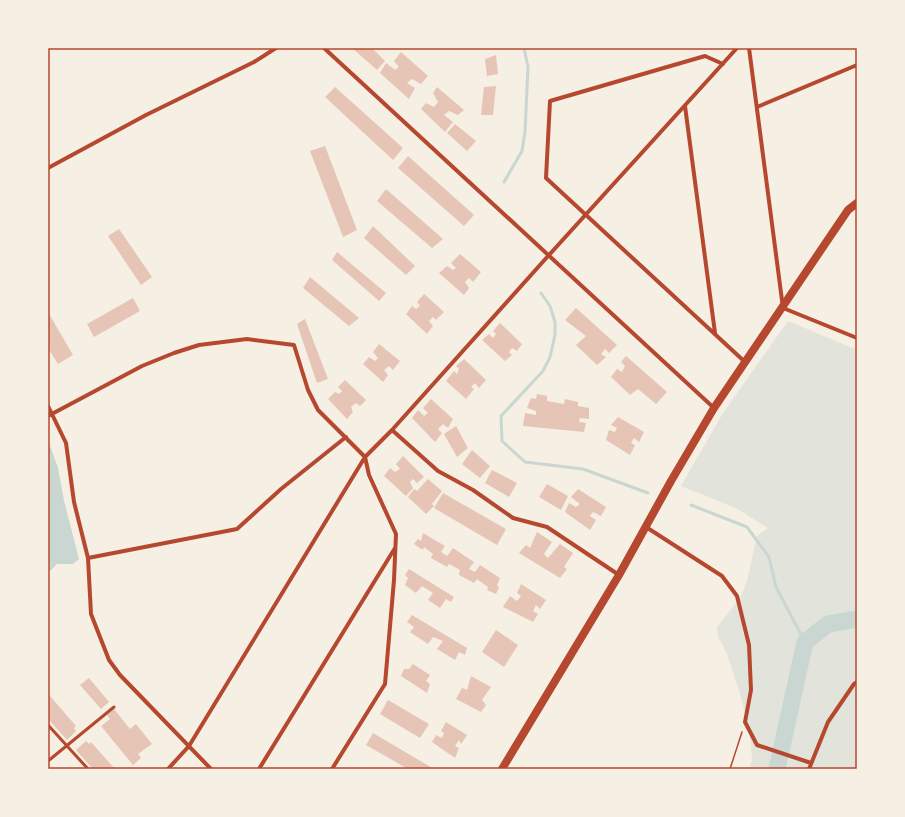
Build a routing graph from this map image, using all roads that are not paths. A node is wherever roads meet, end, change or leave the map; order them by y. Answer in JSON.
{"nodes":[{"id":1,"x":276,"y":48,"type":"edge"},
{"id":2,"x":324,"y":48,"type":"edge"},
{"id":3,"x":738,"y":48,"type":"edge"},
{"id":4,"x":749,"y":48,"type":"edge"},
{"id":5,"x":723,"y":64,"type":"junction"},
{"id":6,"x":857,"y":65,"type":"edge"},
{"id":7,"x":685,"y":106,"type":"junction"},
{"id":8,"x":757,"y":108,"type":"junction"},
{"id":9,"x":48,"y":168,"type":"edge"},
{"id":10,"x":857,"y":203,"type":"edge"},
{"id":11,"x":586,"y":214,"type":"junction"},
{"id":12,"x":549,"y":255,"type":"junction"},
{"id":13,"x":783,"y":308,"type":"junction"},
{"id":14,"x":715,"y":334,"type":"junction"},
{"id":15,"x":857,"y":338,"type":"edge"},
{"id":16,"x":746,"y":362,"type":"junction"},
{"id":17,"x":48,"y":406,"type":"edge"},
{"id":18,"x":714,"y":408,"type":"junction"},
{"id":19,"x":50,"y":415,"type":"edge"},
{"id":20,"x":392,"y":430,"type":"junction"},
{"id":21,"x":346,"y":437,"type":"junction"},
{"id":22,"x":365,"y":457,"type":"junction"},
{"id":23,"x":646,"y":527,"type":"junction"},
{"id":24,"x":395,"y":548,"type":"junction"},
{"id":25,"x":88,"y":558,"type":"junction"},
{"id":26,"x":619,"y":575,"type":"junction"},
{"id":27,"x":857,"y":682,"type":"edge"},
{"id":28,"x":114,"y":707,"type":"dead end"},
{"id":29,"x":48,"y":725,"type":"edge"},
{"id":30,"x":67,"y":745,"type":"junction"},
{"id":31,"x":189,"y":746,"type":"junction"},
{"id":32,"x":48,"y":761,"type":"edge"},
{"id":33,"x":811,"y":763,"type":"junction"},
{"id":34,"x":88,"y":769,"type":"edge"},
{"id":35,"x":168,"y":769,"type":"edge"},
{"id":36,"x":211,"y":769,"type":"edge"},
{"id":37,"x":259,"y":769,"type":"edge"},
{"id":38,"x":332,"y":769,"type":"edge"},
{"id":39,"x":502,"y":769,"type":"edge"},
{"id":40,"x":809,"y":769,"type":"edge"}],
"edges":[{"from":1,"to":9,"type":"street"},
{"from":2,"to":12,"type":"street"},
{"from":3,"to":5,"type":"street"},
{"from":4,"to":8,"type":"street"},
{"from":5,"to":7,"type":"street"},
{"from":5,"to":11,"type":"street"},
{"from":6,"to":8,"type":"street"},
{"from":7,"to":11,"type":"street"},
{"from":7,"to":14,"type":"street"},
{"from":8,"to":13,"type":"street"},
{"from":10,"to":13,"type":"main road"},
{"from":11,"to":12,"type":"street"},
{"from":11,"to":14,"type":"street"},
{"from":12,"to":18,"type":"street"},
{"from":12,"to":20,"type":"street"},
{"from":13,"to":15,"type":"street"},
{"from":13,"to":16,"type":"main road"},
{"from":14,"to":16,"type":"street"},
{"from":16,"to":18,"type":"main road"},
{"from":17,"to":19,"type":"street"},
{"from":18,"to":23,"type":"main road"},
{"from":19,"to":21,"type":"street"},
{"from":19,"to":25,"type":"street"},
{"from":20,"to":22,"type":"street"},
{"from":20,"to":26,"type":"street"},
{"from":21,"to":22,"type":"street"},
{"from":21,"to":25,"type":"street"},
{"from":22,"to":24,"type":"street"},
{"from":22,"to":31,"type":"street"},
{"from":23,"to":26,"type":"main road"},
{"from":23,"to":33,"type":"street"},
{"from":24,"to":37,"type":"street"},
{"from":24,"to":38,"type":"street"},
{"from":25,"to":31,"type":"street"},
{"from":26,"to":39,"type":"main road"},
{"from":27,"to":33,"type":"street"},
{"from":28,"to":30,"type":"lane"},
{"from":29,"to":30,"type":"lane"},
{"from":30,"to":32,"type":"lane"},
{"from":30,"to":34,"type":"lane"},
{"from":31,"to":35,"type":"street"},
{"from":31,"to":36,"type":"street"},
{"from":33,"to":40,"type":"street"}]}
